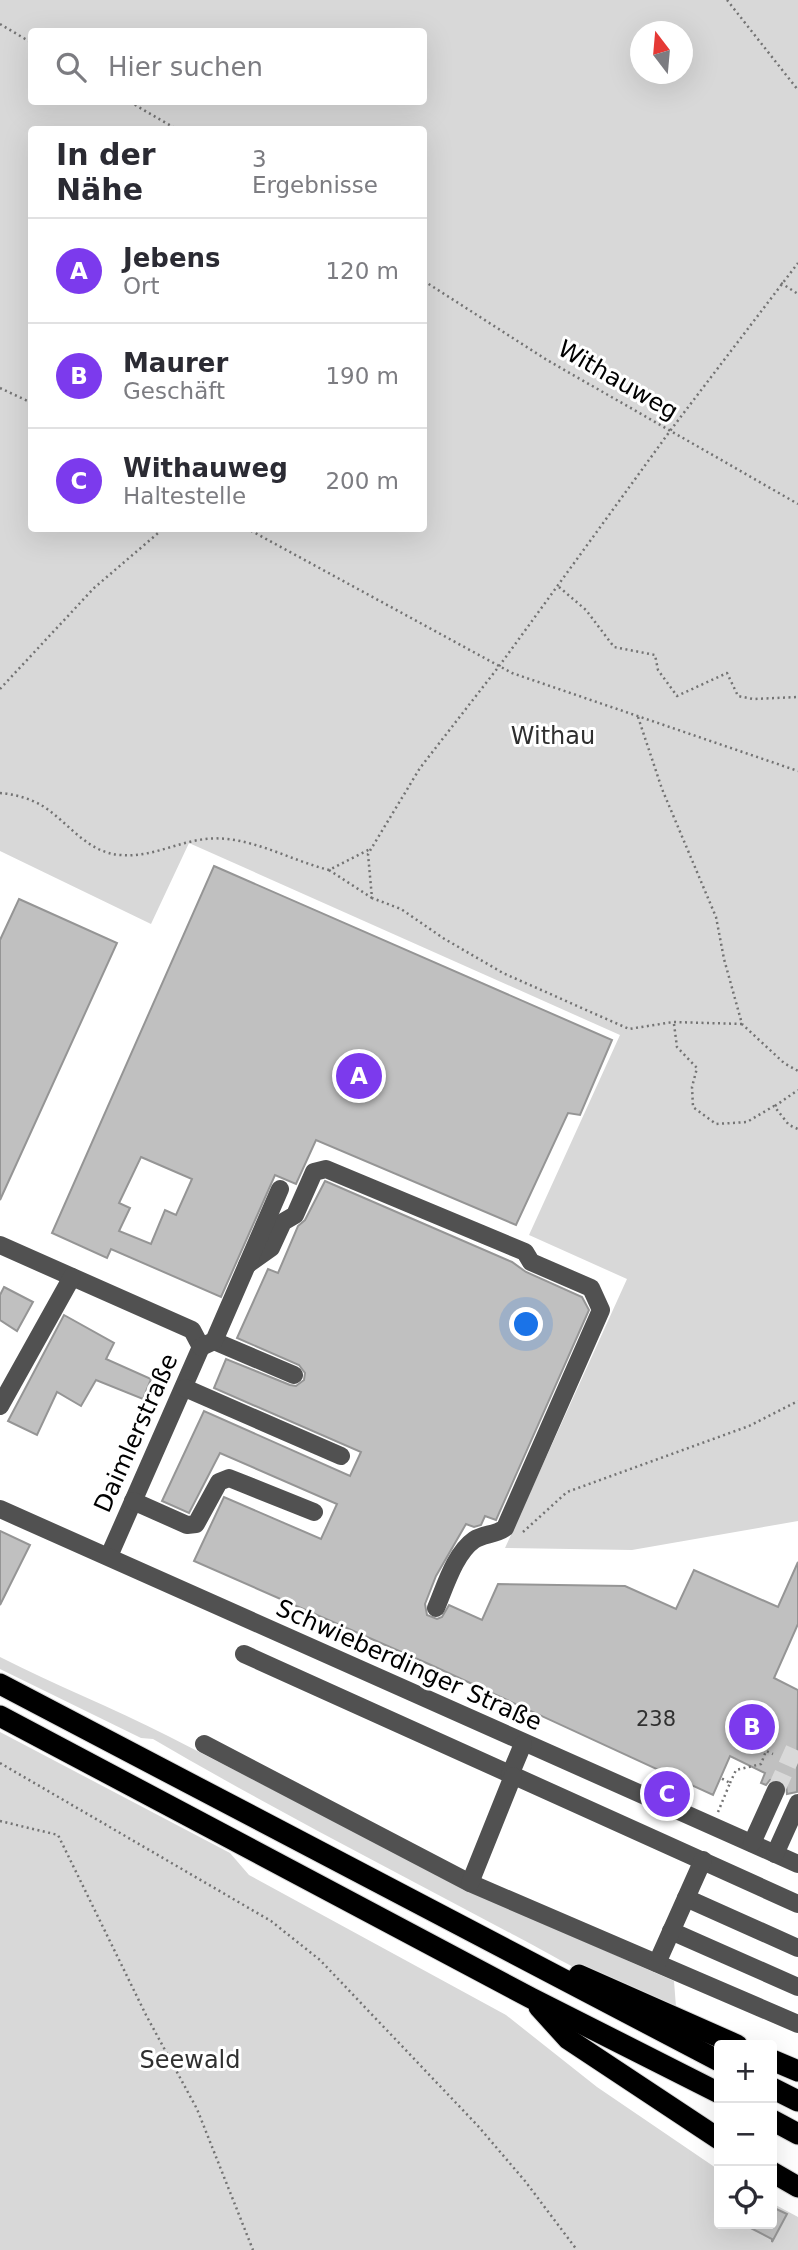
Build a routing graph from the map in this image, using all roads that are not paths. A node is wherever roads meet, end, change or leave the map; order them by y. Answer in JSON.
{"nodes":[{"id":1,"x":280,"y":1189,"type":"dead end"},
{"id":2,"x":0,"y":1245,"type":"edge"},
{"id":3,"x":247,"y":1265,"type":"junction"},
{"id":4,"x":72,"y":1277,"type":"junction"},
{"id":5,"x":207,"y":1344,"type":"junction"},
{"id":6,"x":294,"y":1376,"type":"dead end"},
{"id":7,"x":185,"y":1388,"type":"junction"},
{"id":8,"x":0,"y":1406,"type":"edge"},
{"id":9,"x":341,"y":1456,"type":"dead end"},
{"id":10,"x":133,"y":1502,"type":"junction"},
{"id":11,"x":0,"y":1509,"type":"edge"},
{"id":12,"x":314,"y":1512,"type":"dead end"},
{"id":13,"x":109,"y":1556,"type":"junction"},
{"id":14,"x":436,"y":1608,"type":"dead end"},
{"id":15,"x":244,"y":1654,"type":"dead end"},
{"id":16,"x":356,"y":1669,"type":"junction"},
{"id":17,"x":0,"y":1684,"type":"edge"},
{"id":18,"x":342,"y":1699,"type":"junction"},
{"id":19,"x":0,"y":1716,"type":"edge"},
{"id":20,"x":204,"y":1744,"type":"dead end"},
{"id":21,"x":523,"y":1744,"type":"junction"},
{"id":22,"x":512,"y":1776,"type":"junction"},
{"id":23,"x":776,"y":1790,"type":"tunnel mouth"},
{"id":24,"x":798,"y":1803,"type":"edge"},
{"id":25,"x":798,"y":1829,"type":"edge"},
{"id":26,"x":752,"y":1843,"type":"junction"},
{"id":27,"x":786,"y":1859,"type":"edge"},
{"id":28,"x":703,"y":1860,"type":"junction"},
{"id":29,"x":470,"y":1883,"type":"junction"},
{"id":30,"x":686,"y":1898,"type":"junction"},
{"id":31,"x":798,"y":1904,"type":"edge"},
{"id":32,"x":671,"y":1931,"type":"junction"},
{"id":33,"x":499,"y":1948,"type":"junction"},
{"id":34,"x":798,"y":1948,"type":"edge"},
{"id":35,"x":657,"y":1963,"type":"junction"},
{"id":36,"x":798,"y":1987,"type":"edge"},
{"id":37,"x":531,"y":1998,"type":"junction"},
{"id":38,"x":798,"y":2024,"type":"edge"},
{"id":39,"x":726,"y":2040,"type":"edge"},
{"id":40,"x":714,"y":2058,"type":"edge"},
{"id":41,"x":777,"y":2062,"type":"edge"},
{"id":42,"x":798,"y":2071,"type":"edge"},
{"id":43,"x":714,"y":2090,"type":"edge"},
{"id":44,"x":777,"y":2090,"type":"edge"},
{"id":45,"x":798,"y":2101,"type":"edge"},
{"id":46,"x":777,"y":2122,"type":"edge"},
{"id":47,"x":798,"y":2133,"type":"edge"},
{"id":48,"x":714,"y":2136,"type":"edge"},
{"id":49,"x":777,"y":2175,"type":"edge"},
{"id":50,"x":798,"y":2188,"type":"edge"}],
"edges":[{"from":1,"to":3,"type":"street"},
{"from":2,"to":4,"type":"street","name":"Daimlerstraße"},
{"from":3,"to":5,"type":"street"},
{"from":3,"to":14,"type":"street"},
{"from":4,"to":5,"type":"street","name":"Daimlerstraße"},
{"from":4,"to":8,"type":"street"},
{"from":5,"to":6,"type":"street"},
{"from":5,"to":7,"type":"street","name":"Daimlerstraße"},
{"from":7,"to":9,"type":"street"},
{"from":7,"to":10,"type":"street","name":"Daimlerstraße"},
{"from":10,"to":12,"type":"street"},
{"from":10,"to":13,"type":"street","name":"Daimlerstraße"},
{"from":11,"to":13,"type":"street","name":"Schwieberdinger Straße"},
{"from":13,"to":16,"type":"street","name":"Schwieberdinger Straße"},
{"from":15,"to":18,"type":"street"},
{"from":16,"to":18,"type":"street"},
{"from":16,"to":21,"type":"street","name":"Schwieberdinger Straße"},
{"from":17,"to":33,"type":"highway"},
{"from":18,"to":22,"type":"street"},
{"from":19,"to":37,"type":"highway"},
{"from":20,"to":29,"type":"street"},
{"from":21,"to":22,"type":"street"},
{"from":21,"to":26,"type":"street","name":"Schwieberdinger Straße"},
{"from":22,"to":28,"type":"street"},
{"from":22,"to":29,"type":"street"},
{"from":23,"to":26,"type":"street"},
{"from":24,"to":27,"type":"street"},
{"from":25,"to":27,"type":"street"},
{"from":26,"to":27,"type":"street","name":"Schwieberdinger Straße"},
{"from":28,"to":30,"type":"street"},
{"from":28,"to":31,"type":"street"},
{"from":29,"to":35,"type":"street"},
{"from":30,"to":32,"type":"street"},
{"from":30,"to":34,"type":"street"},
{"from":32,"to":35,"type":"street"},
{"from":32,"to":36,"type":"street"},
{"from":33,"to":39,"type":"highway"},
{"from":33,"to":40,"type":"highway"},
{"from":35,"to":38,"type":"street"},
{"from":37,"to":43,"type":"highway"},
{"from":37,"to":48,"type":"highway"},
{"from":41,"to":42,"type":"highway"},
{"from":44,"to":45,"type":"highway"},
{"from":46,"to":47,"type":"highway"},
{"from":49,"to":50,"type":"highway"}]}
